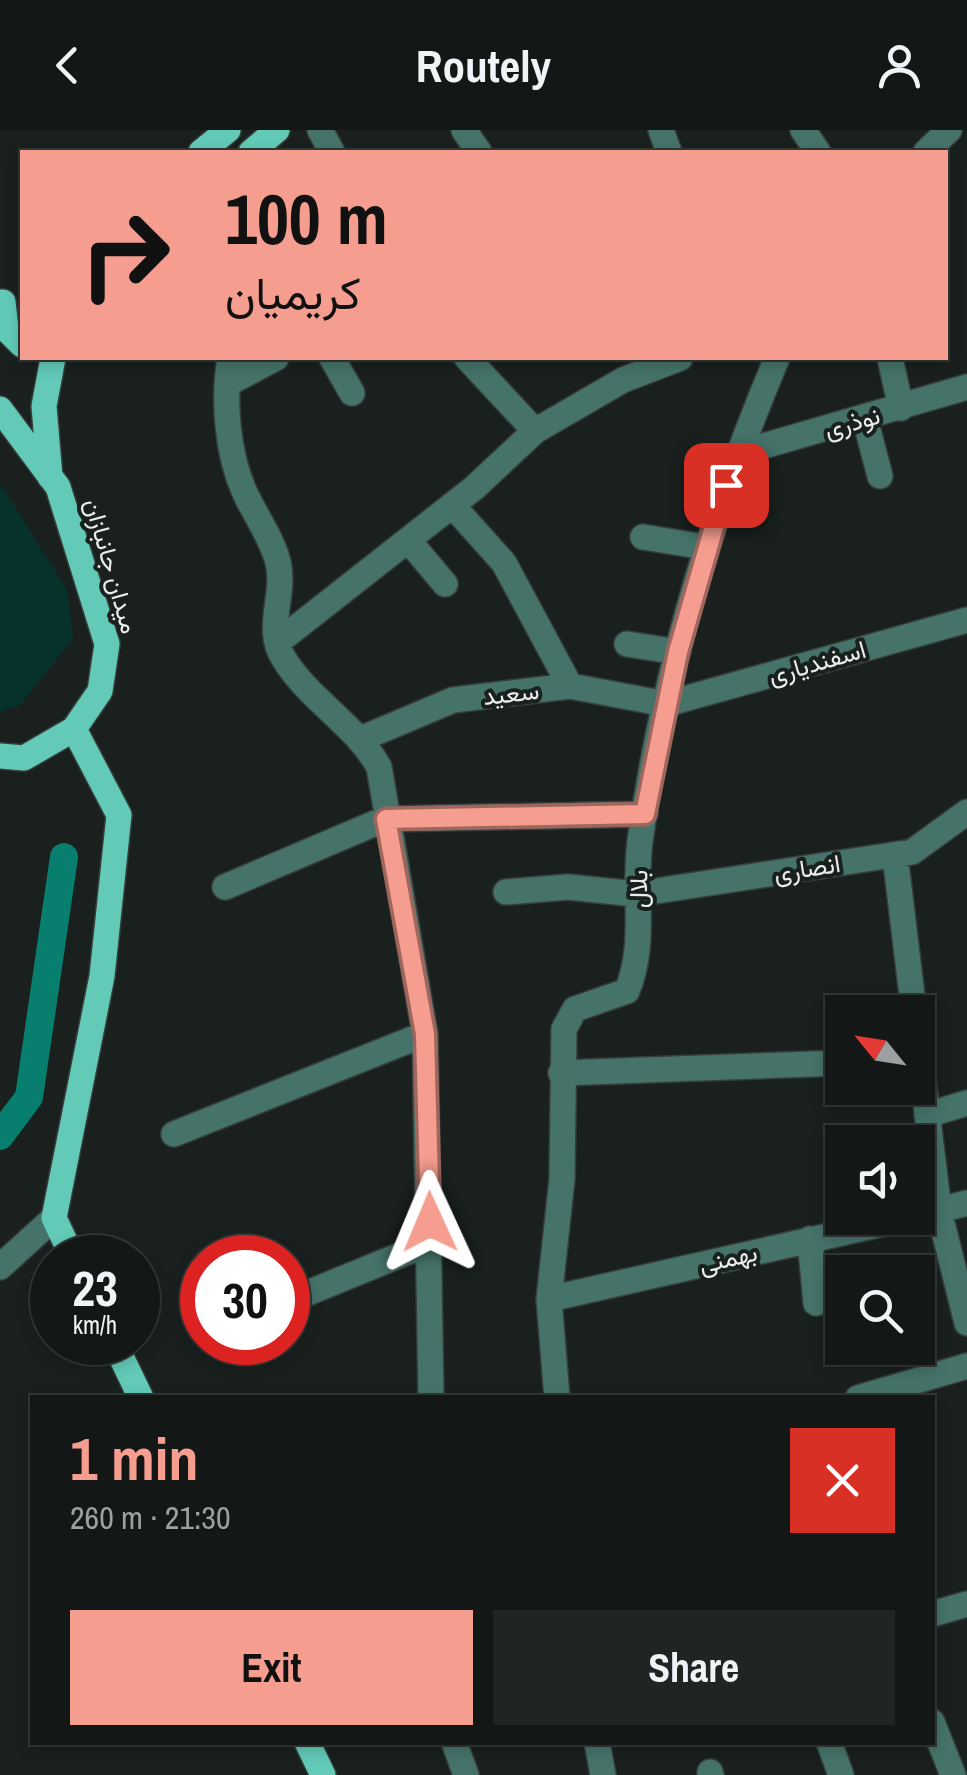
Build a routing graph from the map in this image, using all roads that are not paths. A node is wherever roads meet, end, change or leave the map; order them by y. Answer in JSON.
{"nodes":[{"id":1,"x":228,"y":130,"type":"edge"},
{"id":2,"x":277,"y":130,"type":"edge"},
{"id":3,"x":950,"y":130,"type":"edge"},
{"id":4,"x":203,"y":150,"type":"edge"},
{"id":5,"x":253,"y":150,"type":"edge"},
{"id":6,"x":928,"y":150,"type":"edge"},
{"id":7,"x":8,"y":300,"type":"edge"},
{"id":8,"x":20,"y":343,"type":"edge"},
{"id":9,"x":53,"y":360,"type":"edge"},
{"id":10,"x":268,"y":360,"type":"edge"},
{"id":11,"x":333,"y":360,"type":"edge"},
{"id":12,"x":469,"y":360,"type":"edge"},
{"id":13,"x":610,"y":360,"type":"edge"},
{"id":14,"x":675,"y":360,"type":"edge"},
{"id":15,"x":776,"y":360,"type":"edge"},
{"id":16,"x":890,"y":360,"type":"edge"},
{"id":17,"x":229,"y":370,"type":"edge"},
{"id":18,"x":623,"y":380,"type":"junction"},
{"id":19,"x":967,"y":387,"type":"edge"},
{"id":20,"x":352,"y":393,"type":"dead end"},
{"id":21,"x":901,"y":408,"type":"junction"},
{"id":22,"x":0,"y":409,"type":"edge"},
{"id":23,"x":865,"y":419,"type":"junction"},
{"id":24,"x":535,"y":430,"type":"junction"},
{"id":25,"x":736,"y":454,"type":"junction"},
{"id":26,"x":880,"y":476,"type":"dead end"},
{"id":27,"x":50,"y":477,"type":"junction"},
{"id":28,"x":452,"y":505,"type":"junction"},
{"id":29,"x":644,"y":536,"type":"dead end"},
{"id":30,"x":408,"y":540,"type":"junction"},
{"id":31,"x":704,"y":547,"type":"junction"},
{"id":32,"x":444,"y":584,"type":"dead end"},
{"id":33,"x":967,"y":620,"type":"edge"},
{"id":34,"x":278,"y":642,"type":"junction"},
{"id":35,"x":627,"y":644,"type":"dead end"},
{"id":36,"x":678,"y":652,"type":"junction"},
{"id":37,"x":570,"y":686,"type":"junction"},
{"id":38,"x":666,"y":704,"type":"junction"},
{"id":39,"x":74,"y":729,"type":"junction"},
{"id":40,"x":363,"y":738,"type":"junction"},
{"id":41,"x":0,"y":756,"type":"edge"},
{"id":42,"x":967,"y":812,"type":"edge"},
{"id":43,"x":645,"y":814,"type":"junction"},
{"id":44,"x":386,"y":819,"type":"junction"},
{"id":45,"x":894,"y":855,"type":"junction"},
{"id":46,"x":226,"y":886,"type":"dead end"},
{"id":47,"x":506,"y":892,"type":"dead end"},
{"id":48,"x":636,"y":894,"type":"junction"},
{"id":49,"x":912,"y":995,"type":"edge"},
{"id":50,"x":425,"y":1034,"type":"junction"},
{"id":51,"x":825,"y":1063,"type":"edge"},
{"id":52,"x":561,"y":1074,"type":"junction"},
{"id":53,"x":967,"y":1104,"type":"edge"},
{"id":54,"x":926,"y":1105,"type":"edge"},
{"id":55,"x":927,"y":1115,"type":"junction"},
{"id":56,"x":927,"y":1125,"type":"edge"},
{"id":57,"x":174,"y":1134,"type":"dead end"},
{"id":58,"x":967,"y":1202,"type":"edge"},
{"id":59,"x":935,"y":1211,"type":"edge"},
{"id":60,"x":54,"y":1218,"type":"junction"},
{"id":61,"x":935,"y":1233,"type":"edge"},
{"id":62,"x":62,"y":1235,"type":"edge"},
{"id":63,"x":829,"y":1235,"type":"edge"},
{"id":64,"x":810,"y":1239,"type":"junction"},
{"id":65,"x":430,"y":1243,"type":"junction"},
{"id":66,"x":0,"y":1267,"type":"edge"},
{"id":67,"x":310,"y":1291,"type":"edge"},
{"id":68,"x":549,"y":1299,"type":"junction"},
{"id":69,"x":816,"y":1304,"type":"dead end"},
{"id":70,"x":967,"y":1323,"type":"edge"},
{"id":71,"x":125,"y":1365,"type":"edge"},
{"id":72,"x":967,"y":1366,"type":"edge"},
{"id":73,"x":139,"y":1395,"type":"edge"},
{"id":74,"x":431,"y":1395,"type":"edge"},
{"id":75,"x":557,"y":1395,"type":"edge"},
{"id":76,"x":868,"y":1395,"type":"edge"},
{"id":77,"x":967,"y":1604,"type":"edge"},
{"id":78,"x":935,"y":1613,"type":"edge"},
{"id":79,"x":935,"y":1730,"type":"edge"},
{"id":80,"x":308,"y":1745,"type":"edge"},
{"id":81,"x":455,"y":1745,"type":"edge"},
{"id":82,"x":598,"y":1745,"type":"edge"},
{"id":83,"x":829,"y":1745,"type":"edge"},
{"id":84,"x":323,"y":1775,"type":"edge"},
{"id":85,"x":466,"y":1775,"type":"edge"},
{"id":86,"x":603,"y":1775,"type":"edge"},
{"id":87,"x":841,"y":1775,"type":"edge"},
{"id":88,"x":953,"y":1775,"type":"edge"}],
"edges":[{"from":1,"to":4,"type":"main road"},
{"from":2,"to":5,"type":"main road"},
{"from":3,"to":6,"type":"street"},
{"from":7,"to":8,"type":"main road"},
{"from":9,"to":27,"type":"main road"},
{"from":10,"to":17,"type":"street"},
{"from":11,"to":20,"type":"street"},
{"from":12,"to":24,"type":"street"},
{"from":13,"to":18,"type":"street"},
{"from":14,"to":18,"type":"street"},
{"from":15,"to":25,"type":"street","name":"بلال"},
{"from":16,"to":21,"type":"street"},
{"from":17,"to":34,"type":"street"},
{"from":18,"to":24,"type":"street"},
{"from":19,"to":21,"type":"street","name":"نوذری"},
{"from":21,"to":23,"type":"street","name":"نوذری"},
{"from":22,"to":27,"type":"main road","name":"میدان جانبازان"},
{"from":23,"to":25,"type":"street","name":"نوذری"},
{"from":23,"to":26,"type":"street"},
{"from":24,"to":28,"type":"street"},
{"from":25,"to":31,"type":"street","name":"بلال"},
{"from":27,"to":39,"type":"main road","name":"میدان جانبازان"},
{"from":28,"to":30,"type":"street"},
{"from":28,"to":37,"type":"street"},
{"from":29,"to":31,"type":"street"},
{"from":30,"to":32,"type":"street"},
{"from":30,"to":34,"type":"street"},
{"from":31,"to":36,"type":"street","name":"بلال"},
{"from":33,"to":38,"type":"street","name":"اسفندیاری"},
{"from":34,"to":40,"type":"street"},
{"from":35,"to":36,"type":"street"},
{"from":36,"to":38,"type":"street","name":"بلال"},
{"from":37,"to":38,"type":"street","name":"سعید"},
{"from":37,"to":40,"type":"street","name":"سعید"},
{"from":38,"to":43,"type":"street","name":"بلال"},
{"from":39,"to":41,"type":"main road","name":"میدان جانبازان"},
{"from":39,"to":60,"type":"main road"},
{"from":40,"to":44,"type":"street"},
{"from":42,"to":45,"type":"street","name":"انصاری"},
{"from":43,"to":44,"type":"street"},
{"from":43,"to":48,"type":"street","name":"بلال"},
{"from":44,"to":46,"type":"street"},
{"from":44,"to":50,"type":"street"},
{"from":45,"to":48,"type":"street","name":"انصاری"},
{"from":45,"to":49,"type":"street"},
{"from":47,"to":48,"type":"street","name":"انصاری"},
{"from":48,"to":52,"type":"street","name":"بلال"},
{"from":50,"to":57,"type":"street"},
{"from":50,"to":65,"type":"street"},
{"from":51,"to":52,"type":"street"},
{"from":52,"to":68,"type":"street","name":"بلال"},
{"from":53,"to":55,"type":"street"},
{"from":54,"to":55,"type":"street"},
{"from":55,"to":56,"type":"street"},
{"from":58,"to":59,"type":"street"},
{"from":60,"to":62,"type":"main road"},
{"from":60,"to":66,"type":"street"},
{"from":61,"to":70,"type":"street"},
{"from":63,"to":64,"type":"street","name":"بهمنی"},
{"from":64,"to":68,"type":"street","name":"بهمنی"},
{"from":64,"to":69,"type":"street"},
{"from":65,"to":67,"type":"street"},
{"from":65,"to":74,"type":"street"},
{"from":68,"to":75,"type":"street","name":"بلال"},
{"from":71,"to":73,"type":"main road"},
{"from":72,"to":76,"type":"street"},
{"from":77,"to":78,"type":"street"},
{"from":79,"to":88,"type":"street"},
{"from":80,"to":84,"type":"main road"},
{"from":81,"to":85,"type":"street"},
{"from":82,"to":86,"type":"street"},
{"from":83,"to":87,"type":"street"}]}
